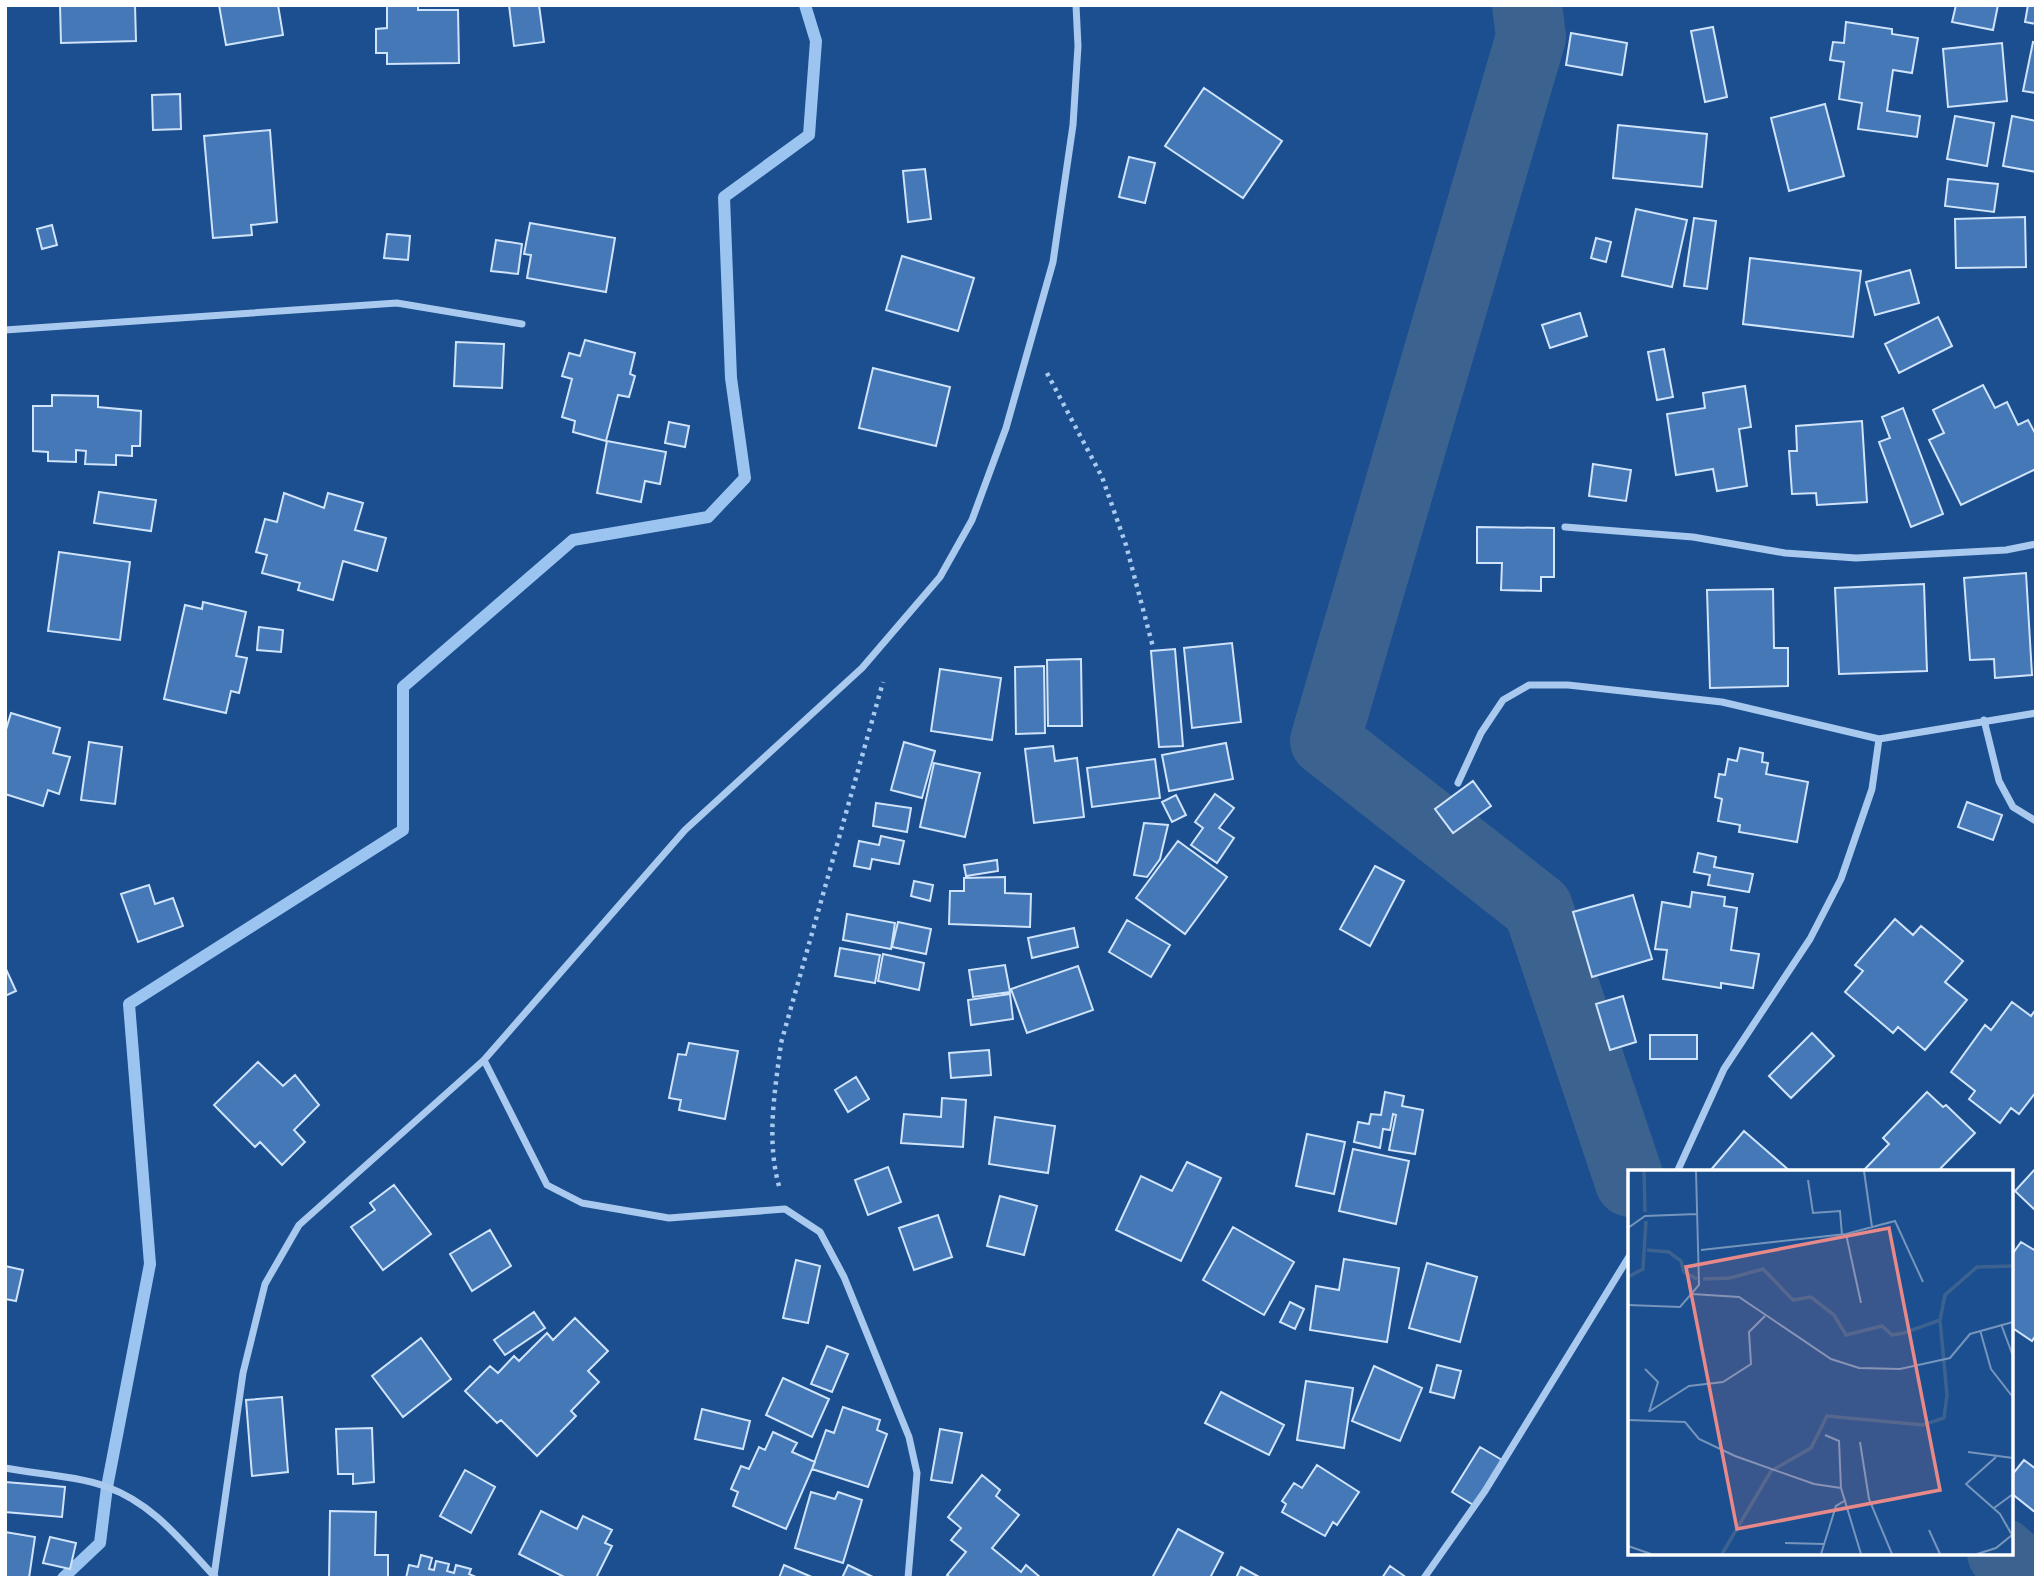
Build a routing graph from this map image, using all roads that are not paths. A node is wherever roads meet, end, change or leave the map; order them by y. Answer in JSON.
{"nodes":[{"id":1,"x":1076,"y":5,"type":"edge"},
{"id":2,"x":522,"y":324,"type":"dead end"},
{"id":3,"x":5,"y":330,"type":"edge"},
{"id":4,"x":1565,"y":527,"type":"dead end"},
{"id":5,"x":2036,"y":544,"type":"edge"},
{"id":6,"x":2036,"y":713,"type":"edge"},
{"id":7,"x":1984,"y":720,"type":"junction"},
{"id":8,"x":1880,"y":738,"type":"junction"},
{"id":9,"x":1458,"y":783,"type":"dead end"},
{"id":10,"x":2036,"y":821,"type":"edge"},
{"id":11,"x":484,"y":1060,"type":"junction"},
{"id":12,"x":1678,"y":1170,"type":"edge"},
{"id":13,"x":1628,"y":1258,"type":"edge"},
{"id":14,"x":5,"y":1468,"type":"edge"},
{"id":15,"x":214,"y":1577,"type":"edge"},
{"id":16,"x":908,"y":1578,"type":"edge"},
{"id":17,"x":1424,"y":1578,"type":"edge"}],
"edges":[{"from":1,"to":11,"type":"street"},
{"from":2,"to":3,"type":"street"},
{"from":4,"to":5,"type":"street"},
{"from":6,"to":7,"type":"street"},
{"from":7,"to":8,"type":"street"},
{"from":7,"to":10,"type":"street"},
{"from":8,"to":9,"type":"street"},
{"from":8,"to":12,"type":"street"},
{"from":11,"to":15,"type":"street"},
{"from":11,"to":16,"type":"street"},
{"from":13,"to":17,"type":"street"},
{"from":14,"to":15,"type":"street"}]}
